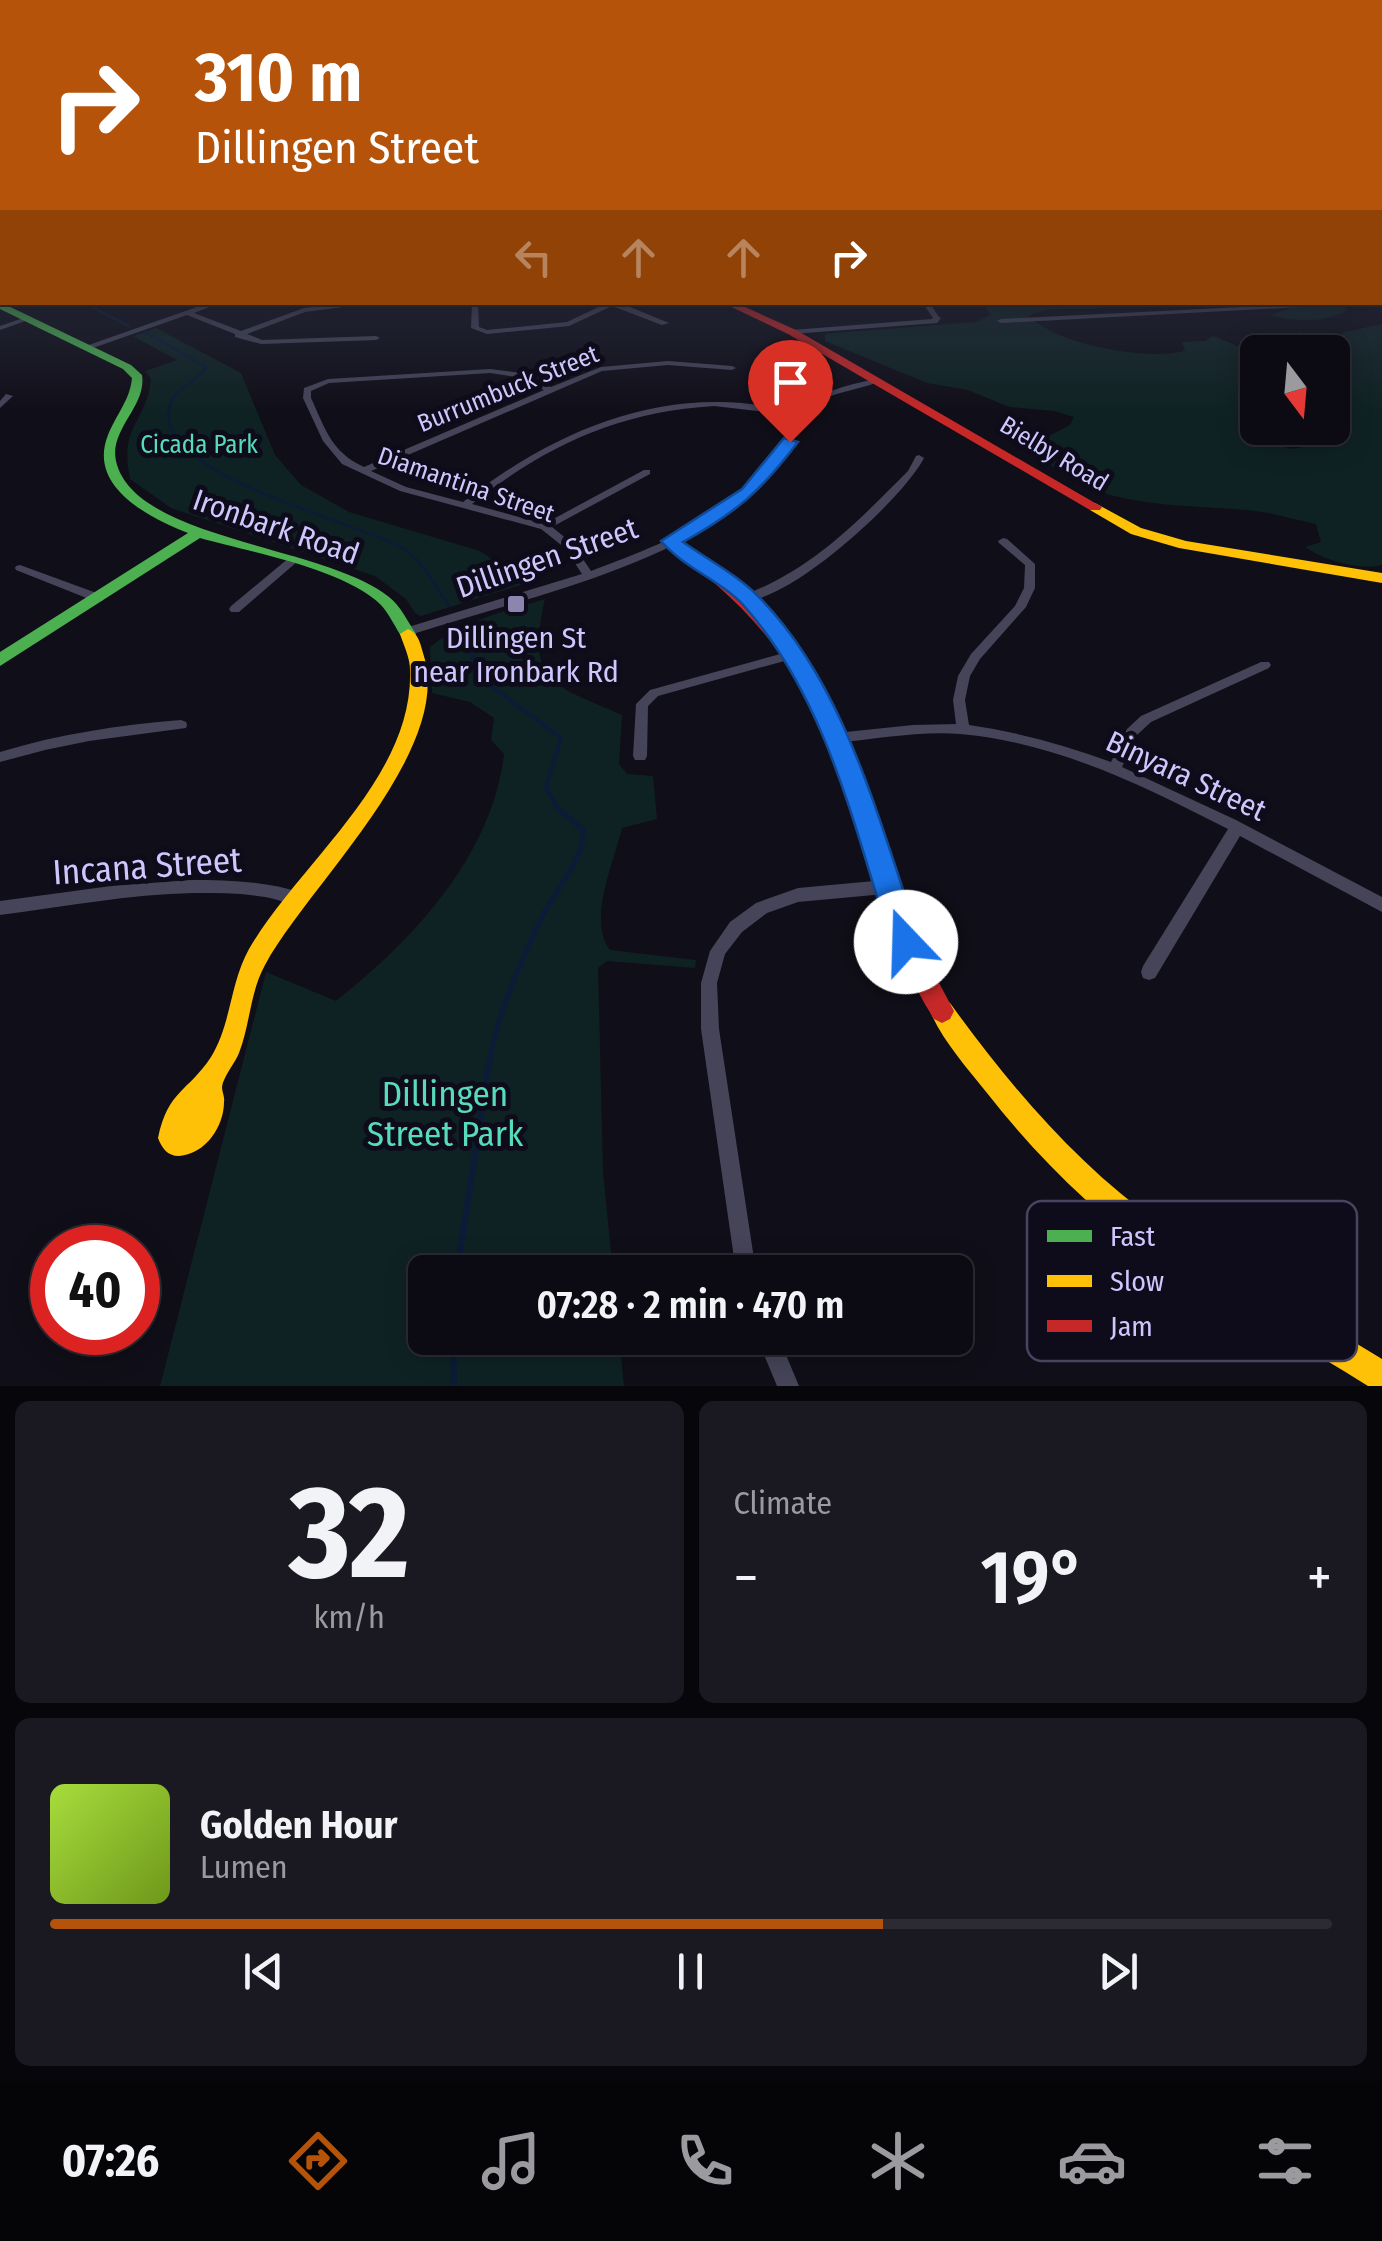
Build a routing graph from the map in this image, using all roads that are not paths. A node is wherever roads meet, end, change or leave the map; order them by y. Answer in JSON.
{"nodes":[{"id":1,"x":0,"y":305,"type":"edge"},
{"id":2,"x":210,"y":305,"type":"edge"},
{"id":3,"x":351,"y":305,"type":"edge"},
{"id":4,"x":475,"y":305,"type":"edge"},
{"id":5,"x":610,"y":305,"type":"edge"},
{"id":6,"x":619,"y":305,"type":"edge"},
{"id":7,"x":733,"y":305,"type":"edge"},
{"id":8,"x":926,"y":305,"type":"edge"},
{"id":9,"x":1181,"y":305,"type":"edge"},
{"id":10,"x":1300,"y":305,"type":"dead end"},
{"id":11,"x":1189,"y":312,"type":"junction"},
{"id":12,"x":188,"y":313,"type":"junction"},
{"id":13,"x":29,"y":318,"type":"junction"},
{"id":14,"x":1001,"y":320,"type":"dead end"},
{"id":15,"x":665,"y":323,"type":"dead end"},
{"id":16,"x":0,"y":328,"type":"edge"},
{"id":17,"x":792,"y":332,"type":"junction"},
{"id":18,"x":238,"y":335,"type":"junction"},
{"id":19,"x":376,"y":338,"type":"dead end"},
{"id":20,"x":87,"y":347,"type":"junction"},
{"id":21,"x":732,"y":368,"type":"dead end"},
{"id":22,"x":878,"y":380,"type":"junction"},
{"id":23,"x":548,"y":389,"type":"junction"},
{"id":24,"x":9,"y":396,"type":"dead end"},
{"id":25,"x":0,"y":406,"type":"edge"},
{"id":26,"x":806,"y":414,"type":"junction"},
{"id":27,"x":918,"y":458,"type":"dead end"},
{"id":28,"x":362,"y":471,"type":"junction"},
{"id":29,"x":647,"y":472,"type":"dead end"},
{"id":30,"x":464,"y":506,"type":"junction"},
{"id":31,"x":545,"y":527,"type":"junction"},
{"id":32,"x":201,"y":531,"type":"junction"},
{"id":33,"x":670,"y":541,"type":"junction"},
{"id":34,"x":1003,"y":541,"type":"dead end"},
{"id":35,"x":294,"y":559,"type":"junction"},
{"id":36,"x":20,"y":568,"type":"dead end"},
{"id":37,"x":588,"y":574,"type":"junction"},
{"id":38,"x":1382,"y":578,"type":"edge"},
{"id":39,"x":98,"y":598,"type":"junction"},
{"id":40,"x":748,"y":598,"type":"junction"},
{"id":41,"x":234,"y":609,"type":"dead end"},
{"id":42,"x":409,"y":631,"type":"junction"},
{"id":43,"x":792,"y":655,"type":"junction"},
{"id":44,"x":0,"y":660,"type":"edge"},
{"id":45,"x":1264,"y":664,"type":"dead end"},
{"id":46,"x":181,"y":725,"type":"dead end"},
{"id":47,"x":962,"y":729,"type":"junction"},
{"id":48,"x":836,"y":738,"type":"junction"},
{"id":49,"x":640,"y":756,"type":"dead end"},
{"id":50,"x":0,"y":757,"type":"edge"},
{"id":51,"x":1115,"y":768,"type":"junction"},
{"id":52,"x":1236,"y":829,"type":"junction"},
{"id":53,"x":885,"y":887,"type":"junction"},
{"id":54,"x":297,"y":898,"type":"junction"},
{"id":55,"x":1382,"y":904,"type":"edge"},
{"id":56,"x":0,"y":908,"type":"edge"},
{"id":57,"x":1150,"y":972,"type":"dead end"},
{"id":58,"x":208,"y":1081,"type":"dead end"},
{"id":59,"x":1107,"y":1201,"type":"edge"},
{"id":60,"x":743,"y":1255,"type":"edge"},
{"id":61,"x":775,"y":1355,"type":"edge"},
{"id":62,"x":1356,"y":1361,"type":"edge"},
{"id":63,"x":1382,"y":1377,"type":"edge"},
{"id":64,"x":788,"y":1386,"type":"edge"}],
"edges":[{"from":1,"to":13,"type":"street","name":"Ironbark Road"},
{"from":2,"to":12,"type":"street"},
{"from":3,"to":18,"type":"street"},
{"from":4,"to":5,"type":"street"},
{"from":6,"to":15,"type":"street"},
{"from":7,"to":17,"type":"street","name":"Bielby Road"},
{"from":8,"to":17,"type":"street"},
{"from":9,"to":11,"type":"street"},
{"from":10,"to":11,"type":"street"},
{"from":11,"to":14,"type":"street"},
{"from":12,"to":18,"type":"street"},
{"from":12,"to":20,"type":"street"},
{"from":13,"to":16,"type":"street"},
{"from":13,"to":20,"type":"street","name":"Ironbark Road"},
{"from":17,"to":22,"type":"street","name":"Bielby Road"},
{"from":18,"to":19,"type":"street"},
{"from":20,"to":32,"type":"street","name":"Ironbark Road"},
{"from":21,"to":23,"type":"street","name":"Burrumbuck Street"},
{"from":22,"to":26,"type":"street","name":"Dillingen Street"},
{"from":22,"to":38,"type":"street","name":"Bielby Road"},
{"from":23,"to":28,"type":"street","name":"Burrumbuck Street"},
{"from":23,"to":28,"type":"street","name":"Diamantina Street"},
{"from":24,"to":25,"type":"street"},
{"from":26,"to":30,"type":"street"},
{"from":26,"to":33,"type":"street","name":"Dillingen Street"},
{"from":27,"to":40,"type":"street"},
{"from":28,"to":30,"type":"street","name":"Diamantina Street"},
{"from":29,"to":31,"type":"street"},
{"from":30,"to":31,"type":"street","name":"Diamantina Street"},
{"from":31,"to":37,"type":"street","name":"Diamantina Street"},
{"from":32,"to":35,"type":"street","name":"Ironbark Road"},
{"from":32,"to":39,"type":"street"},
{"from":33,"to":37,"type":"street","name":"Dillingen Street"},
{"from":33,"to":40,"type":"street"},
{"from":34,"to":47,"type":"street"},
{"from":35,"to":41,"type":"street"},
{"from":35,"to":42,"type":"street","name":"Ironbark Road"},
{"from":36,"to":39,"type":"street"},
{"from":37,"to":42,"type":"street","name":"Dillingen Street"},
{"from":39,"to":44,"type":"street"},
{"from":40,"to":43,"type":"street"},
{"from":42,"to":54,"type":"street","name":"Ironbark Road"},
{"from":43,"to":48,"type":"street"},
{"from":43,"to":49,"type":"street"},
{"from":45,"to":51,"type":"street"},
{"from":46,"to":50,"type":"street"},
{"from":47,"to":48,"type":"street","name":"Binyara Street"},
{"from":47,"to":51,"type":"street","name":"Binyara Street"},
{"from":48,"to":53,"type":"street"},
{"from":51,"to":52,"type":"street","name":"Binyara Street"},
{"from":52,"to":55,"type":"street","name":"Binyara Street"},
{"from":52,"to":57,"type":"street"},
{"from":53,"to":59,"type":"street"},
{"from":53,"to":60,"type":"street"},
{"from":54,"to":56,"type":"street","name":"Incana Street"},
{"from":54,"to":58,"type":"street","name":"Ironbark Road"},
{"from":61,"to":64,"type":"street"},
{"from":62,"to":63,"type":"street"}]}
